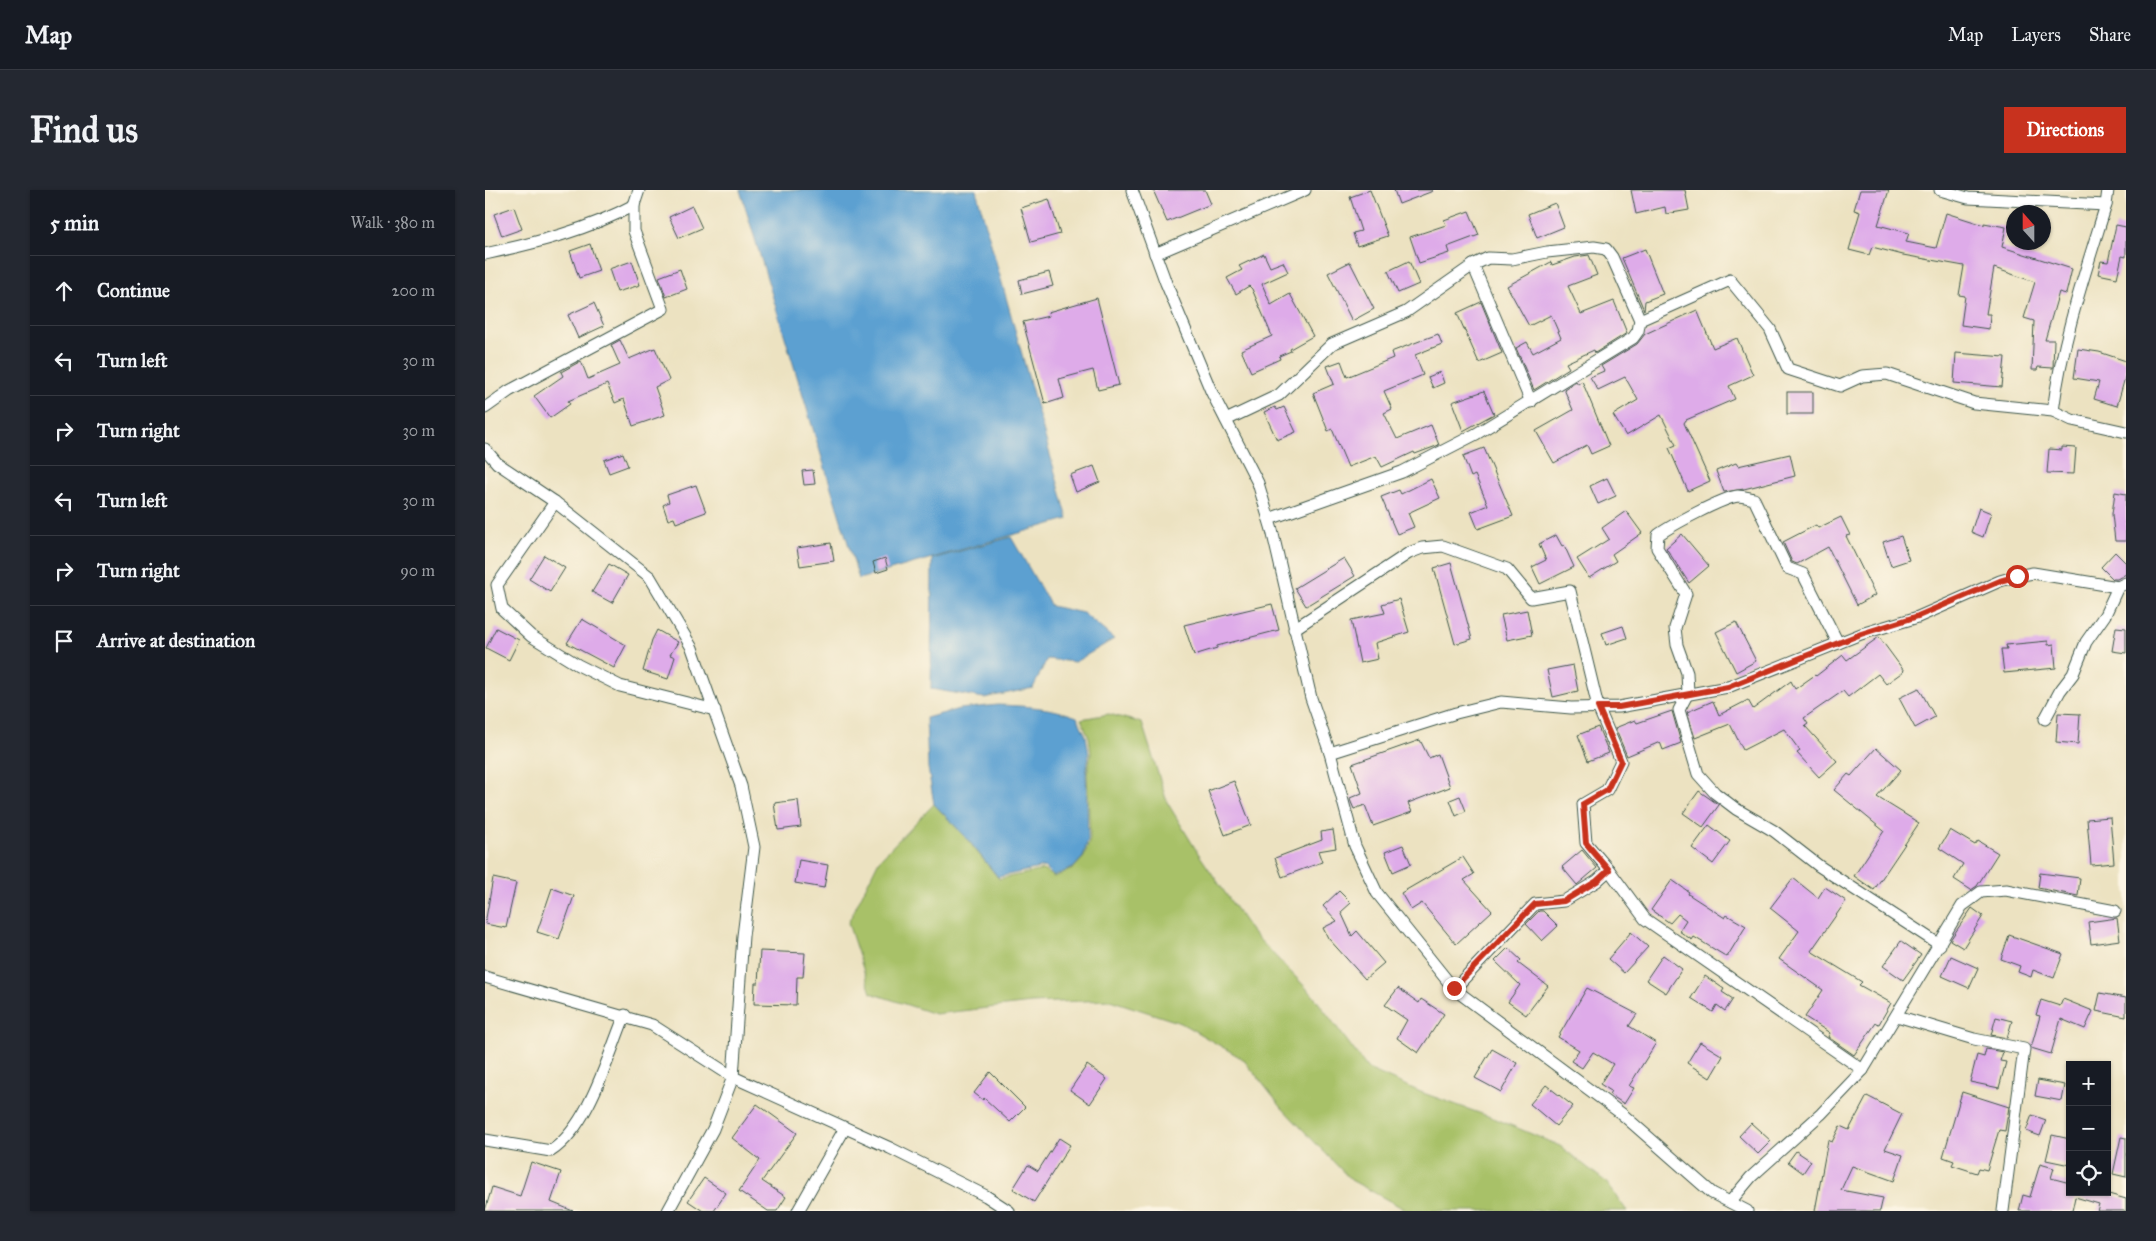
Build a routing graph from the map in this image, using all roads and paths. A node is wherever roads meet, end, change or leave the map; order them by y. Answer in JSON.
{"nodes":[{"id":1,"x":639,"y":190,"type":"edge"},
{"id":2,"x":1132,"y":190,"type":"edge"},
{"id":3,"x":1305,"y":190,"type":"edge"},
{"id":4,"x":1940,"y":190,"type":"edge"},
{"id":5,"x":2108,"y":190,"type":"edge"},
{"id":6,"x":635,"y":205,"type":"junction"},
{"id":7,"x":2106,"y":205,"type":"junction"},
{"id":8,"x":485,"y":254,"type":"edge"},
{"id":9,"x":1155,"y":254,"type":"junction"},
{"id":10,"x":1473,"y":265,"type":"junction"},
{"id":11,"x":1641,"y":320,"type":"junction"},
{"id":12,"x":1531,"y":402,"type":"junction"},
{"id":13,"x":485,"y":408,"type":"edge"},
{"id":14,"x":2053,"y":411,"type":"junction"},
{"id":15,"x":1226,"y":420,"type":"junction"},
{"id":16,"x":2126,"y":432,"type":"edge"},
{"id":17,"x":485,"y":449,"type":"edge"},
{"id":18,"x":555,"y":502,"type":"junction"},
{"id":19,"x":1269,"y":519,"type":"junction"},
{"id":20,"x":2122,"y":585,"type":"edge"},
{"id":21,"x":1294,"y":629,"type":"junction"},
{"id":22,"x":1838,"y":643,"type":"junction"},
{"id":23,"x":1688,"y":693,"type":"junction"},
{"id":24,"x":1598,"y":707,"type":"junction"},
{"id":25,"x":715,"y":710,"type":"junction"},
{"id":26,"x":2045,"y":719,"type":"dead end"},
{"id":27,"x":1330,"y":753,"type":"junction"},
{"id":28,"x":1609,"y":870,"type":"junction"},
{"id":29,"x":2115,"y":911,"type":"dead end"},
{"id":30,"x":1940,"y":945,"type":"junction"},
{"id":31,"x":485,"y":977,"type":"edge"},
{"id":32,"x":1454,"y":988,"type":"junction"},
{"id":33,"x":625,"y":1015,"type":"junction"},
{"id":34,"x":1897,"y":1016,"type":"junction"},
{"id":35,"x":1863,"y":1070,"type":"junction"},
{"id":36,"x":733,"y":1077,"type":"junction"},
{"id":37,"x":845,"y":1128,"type":"junction"},
{"id":38,"x":485,"y":1140,"type":"edge"},
{"id":39,"x":1730,"y":1202,"type":"junction"},
{"id":40,"x":1002,"y":1209,"type":"edge"},
{"id":41,"x":669,"y":1211,"type":"edge"},
{"id":42,"x":798,"y":1211,"type":"edge"},
{"id":43,"x":1747,"y":1211,"type":"edge"},
{"id":44,"x":2003,"y":1211,"type":"edge"}],
"edges":[{"from":1,"to":6,"type":"street"},
{"from":2,"to":9,"type":"street"},
{"from":3,"to":9,"type":"street"},
{"from":4,"to":7,"type":"street"},
{"from":5,"to":7,"type":"street"},
{"from":6,"to":8,"type":"street"},
{"from":6,"to":13,"type":"street"},
{"from":7,"to":14,"type":"street"},
{"from":9,"to":15,"type":"street"},
{"from":10,"to":11,"type":"street"},
{"from":10,"to":12,"type":"street"},
{"from":10,"to":15,"type":"street"},
{"from":11,"to":12,"type":"street"},
{"from":11,"to":14,"type":"street"},
{"from":12,"to":19,"type":"street"},
{"from":14,"to":16,"type":"street"},
{"from":15,"to":19,"type":"street"},
{"from":17,"to":18,"type":"street"},
{"from":18,"to":25,"type":"street"},
{"from":18,"to":25,"type":"street"},
{"from":19,"to":21,"type":"street"},
{"from":20,"to":22,"type":"street"},
{"from":20,"to":26,"type":"street"},
{"from":21,"to":24,"type":"street"},
{"from":21,"to":27,"type":"street"},
{"from":22,"to":23,"type":"street"},
{"from":22,"to":23,"type":"street"},
{"from":23,"to":24,"type":"street"},
{"from":23,"to":30,"type":"street"},
{"from":24,"to":27,"type":"street"},
{"from":24,"to":28,"type":"street"},
{"from":25,"to":36,"type":"street"},
{"from":27,"to":32,"type":"street"},
{"from":28,"to":32,"type":"street"},
{"from":28,"to":35,"type":"street"},
{"from":29,"to":30,"type":"street"},
{"from":30,"to":34,"type":"street"},
{"from":31,"to":33,"type":"street"},
{"from":32,"to":39,"type":"street"},
{"from":33,"to":36,"type":"street"},
{"from":33,"to":38,"type":"street"},
{"from":34,"to":35,"type":"street"},
{"from":34,"to":44,"type":"street"},
{"from":35,"to":39,"type":"street"},
{"from":36,"to":37,"type":"street"},
{"from":36,"to":41,"type":"street"},
{"from":37,"to":40,"type":"street"},
{"from":37,"to":42,"type":"street"},
{"from":39,"to":43,"type":"street"}]}
